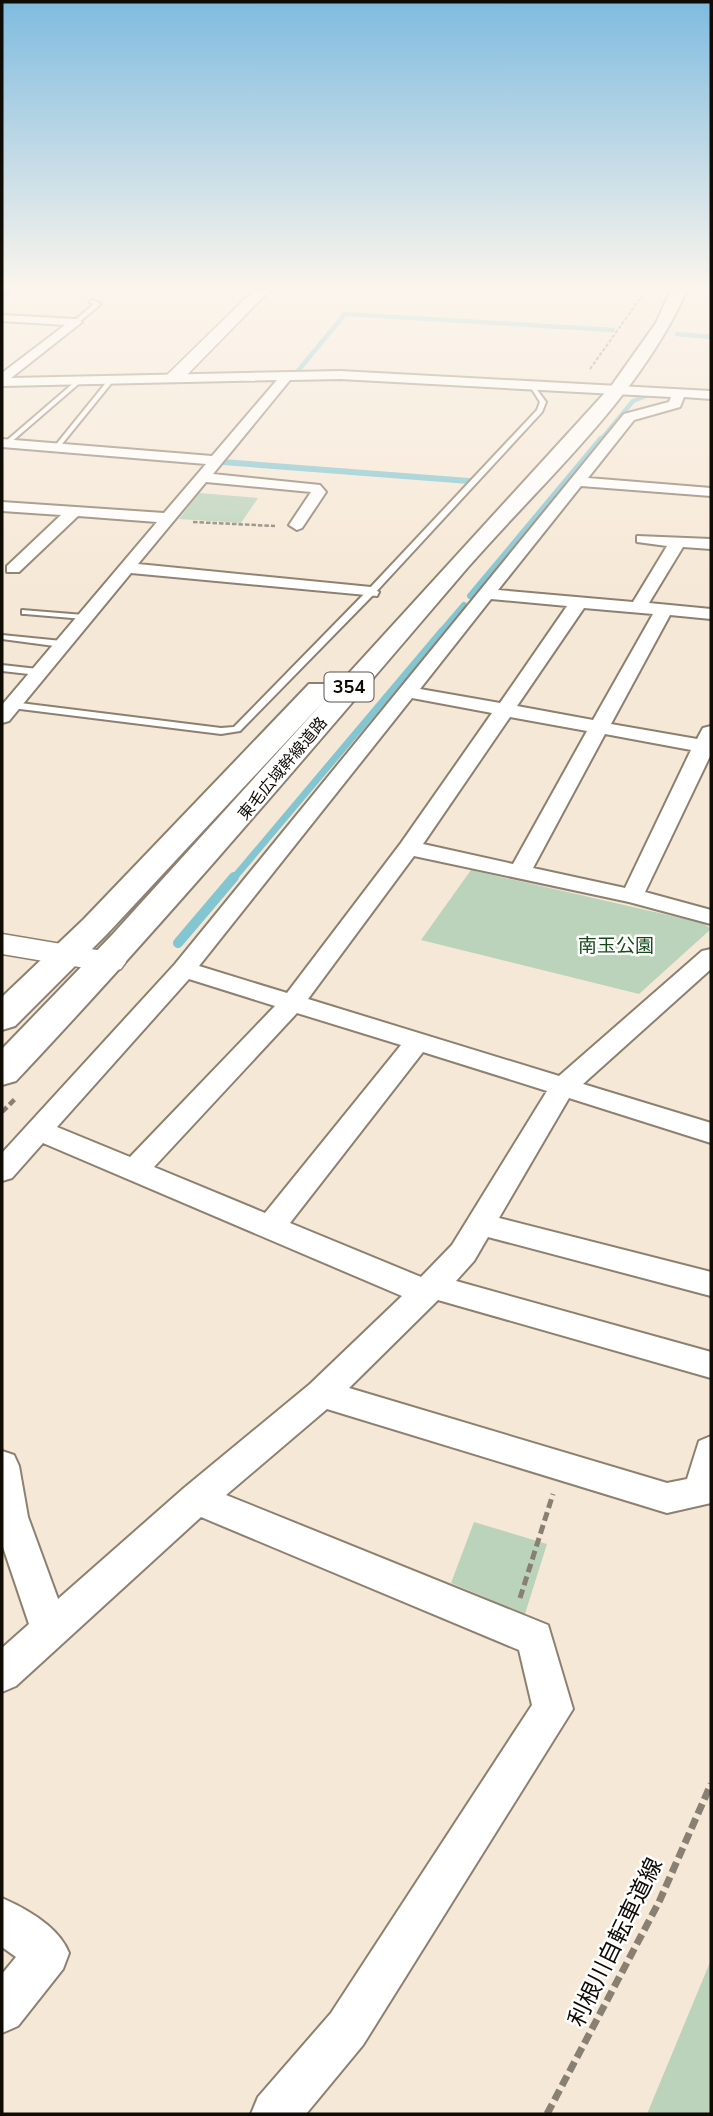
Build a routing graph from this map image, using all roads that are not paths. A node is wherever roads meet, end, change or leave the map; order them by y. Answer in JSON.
{"nodes":[{"id":1,"x":70,"y":389,"type":"edge"},
{"id":2,"x":104,"y":389,"type":"edge"},
{"id":3,"x":276,"y":389,"type":"edge"},
{"id":4,"x":533,"y":389,"type":"edge"},
{"id":5,"x":593,"y":389,"type":"edge"},
{"id":6,"x":593,"y":389,"type":"edge"},
{"id":7,"x":640,"y":389,"type":"edge"},
{"id":8,"x":679,"y":393,"type":"junction"},
{"id":9,"x":711,"y":394,"type":"edge"},
{"id":10,"x":4,"y":443,"type":"edge"},
{"id":11,"x":56,"y":448,"type":"junction"},
{"id":12,"x":216,"y":461,"type":"junction"},
{"id":13,"x":202,"y":477,"type":"junction"},
{"id":14,"x":575,"y":481,"type":"junction"},
{"id":15,"x":711,"y":492,"type":"edge"},
{"id":16,"x":2,"y":506,"type":"edge"},
{"id":17,"x":74,"y":511,"type":"junction"},
{"id":18,"x":169,"y":518,"type":"junction"},
{"id":19,"x":297,"y":525,"type":"road end"},
{"id":20,"x":643,"y":539,"type":"dead end"},
{"id":21,"x":678,"y":541,"type":"junction"},
{"id":22,"x":711,"y":544,"type":"edge"},
{"id":23,"x":126,"y":568,"type":"junction"},
{"id":24,"x":13,"y":569,"type":"dead end"},
{"id":25,"x":371,"y":592,"type":"junction"},
{"id":26,"x":486,"y":594,"type":"junction"},
{"id":27,"x":579,"y":602,"type":"junction"},
{"id":28,"x":638,"y":608,"type":"junction"},
{"id":29,"x":664,"y":610,"type":"junction"},
{"id":30,"x":25,"y":612,"type":"dead end"},
{"id":31,"x":711,"y":614,"type":"edge"},
{"id":32,"x":84,"y":618,"type":"junction"},
{"id":33,"x":2,"y":637,"type":"edge"},
{"id":34,"x":62,"y":644,"type":"junction"},
{"id":35,"x":2,"y":668,"type":"edge"},
{"id":36,"x":38,"y":672,"type":"junction"},
{"id":37,"x":408,"y":692,"type":"junction"},
{"id":38,"x":5,"y":708,"type":"edge"},
{"id":39,"x":504,"y":710,"type":"junction"},
{"id":40,"x":600,"y":726,"type":"junction"},
{"id":41,"x":709,"y":742,"type":"edge"},
{"id":42,"x":409,"y":848,"type":"junction"},
{"id":43,"x":519,"y":872,"type":"junction"},
{"id":44,"x":632,"y":896,"type":"junction"},
{"id":45,"x":711,"y":917,"type":"edge"},
{"id":46,"x":2,"y":944,"type":"edge"},
{"id":47,"x":65,"y":954,"type":"junction"},
{"id":48,"x":711,"y":956,"type":"edge"},
{"id":49,"x":108,"y":962,"type":"junction"},
{"id":50,"x":184,"y":969,"type":"junction"},
{"id":51,"x":292,"y":1003,"type":"junction"},
{"id":52,"x":2,"y":1018,"type":"edge"},
{"id":53,"x":417,"y":1042,"type":"junction"},
{"id":54,"x":2,"y":1072,"type":"edge"},
{"id":55,"x":562,"y":1088,"type":"junction"},
{"id":56,"x":38,"y":1130,"type":"junction"},
{"id":57,"x":711,"y":1133,"type":"edge"},
{"id":58,"x":2,"y":1171,"type":"edge"},
{"id":59,"x":133,"y":1172,"type":"junction"},
{"id":60,"x":480,"y":1224,"type":"junction"},
{"id":61,"x":270,"y":1228,"type":"junction"},
{"id":62,"x":711,"y":1284,"type":"edge"},
{"id":63,"x":429,"y":1289,"type":"junction"},
{"id":64,"x":711,"y":1365,"type":"edge"},
{"id":65,"x":321,"y":1394,"type":"junction"},
{"id":66,"x":711,"y":1451,"type":"edge"},
{"id":67,"x":2,"y":1466,"type":"edge"},
{"id":68,"x":196,"y":1499,"type":"junction"},
{"id":69,"x":50,"y":1629,"type":"junction"},
{"id":70,"x":2,"y":1673,"type":"edge"},
{"id":71,"x":2,"y":1920,"type":"edge"},
{"id":72,"x":2,"y":2010,"type":"edge"},
{"id":73,"x":275,"y":2114,"type":"edge"}],
"edges":[{"from":1,"to":10,"type":"lane"},
{"from":2,"to":11,"type":"lane"},
{"from":3,"to":12,"type":"street"},
{"from":4,"to":25,"type":"lane"},
{"from":5,"to":47,"type":"highway","name":"東毛広域幹線道路","number":"354"},
{"from":6,"to":49,"type":"highway","name":"東毛広域幹線道路","number":"354"},
{"from":7,"to":8,"type":"street"},
{"from":8,"to":9,"type":"street"},
{"from":8,"to":14,"type":"street"},
{"from":10,"to":11,"type":"street"},
{"from":11,"to":12,"type":"street"},
{"from":12,"to":13,"type":"street"},
{"from":13,"to":18,"type":"street"},
{"from":13,"to":19,"type":"street"},
{"from":14,"to":15,"type":"street"},
{"from":14,"to":26,"type":"street"},
{"from":16,"to":17,"type":"street"},
{"from":17,"to":18,"type":"street"},
{"from":17,"to":24,"type":"street"},
{"from":18,"to":23,"type":"street"},
{"from":20,"to":21,"type":"street"},
{"from":21,"to":22,"type":"street"},
{"from":21,"to":28,"type":"street"},
{"from":23,"to":25,"type":"street"},
{"from":23,"to":32,"type":"street"},
{"from":25,"to":38,"type":"lane"},
{"from":26,"to":27,"type":"street"},
{"from":26,"to":37,"type":"street"},
{"from":27,"to":28,"type":"street"},
{"from":27,"to":39,"type":"street"},
{"from":28,"to":29,"type":"street"},
{"from":29,"to":31,"type":"street"},
{"from":29,"to":40,"type":"street"},
{"from":30,"to":32,"type":"lane"},
{"from":32,"to":34,"type":"street"},
{"from":33,"to":34,"type":"lane"},
{"from":34,"to":36,"type":"street"},
{"from":35,"to":36,"type":"lane"},
{"from":36,"to":38,"type":"street"},
{"from":37,"to":39,"type":"street"},
{"from":37,"to":50,"type":"street"},
{"from":39,"to":40,"type":"street"},
{"from":39,"to":42,"type":"street"},
{"from":40,"to":41,"type":"street"},
{"from":40,"to":43,"type":"street"},
{"from":41,"to":44,"type":"street"},
{"from":42,"to":43,"type":"street"},
{"from":42,"to":51,"type":"street"},
{"from":43,"to":44,"type":"street"},
{"from":44,"to":45,"type":"street"},
{"from":46,"to":47,"type":"street"},
{"from":47,"to":49,"type":"street"},
{"from":47,"to":52,"type":"highway","name":"東毛広域幹線道路","number":"354"},
{"from":48,"to":55,"type":"street"},
{"from":49,"to":54,"type":"highway","name":"東毛広域幹線道路","number":"354"},
{"from":50,"to":51,"type":"street"},
{"from":50,"to":56,"type":"street"},
{"from":51,"to":53,"type":"street"},
{"from":51,"to":59,"type":"street"},
{"from":53,"to":55,"type":"street"},
{"from":53,"to":61,"type":"street"},
{"from":55,"to":57,"type":"street"},
{"from":55,"to":60,"type":"street"},
{"from":56,"to":58,"type":"street"},
{"from":56,"to":59,"type":"street"},
{"from":59,"to":61,"type":"street"},
{"from":60,"to":62,"type":"street"},
{"from":60,"to":63,"type":"street"},
{"from":61,"to":63,"type":"street"},
{"from":63,"to":64,"type":"street"},
{"from":63,"to":65,"type":"street"},
{"from":65,"to":66,"type":"street"},
{"from":65,"to":68,"type":"street"},
{"from":67,"to":69,"type":"street"},
{"from":68,"to":69,"type":"street"},
{"from":68,"to":73,"type":"street"},
{"from":69,"to":70,"type":"street"},
{"from":71,"to":72,"type":"street"}]}
